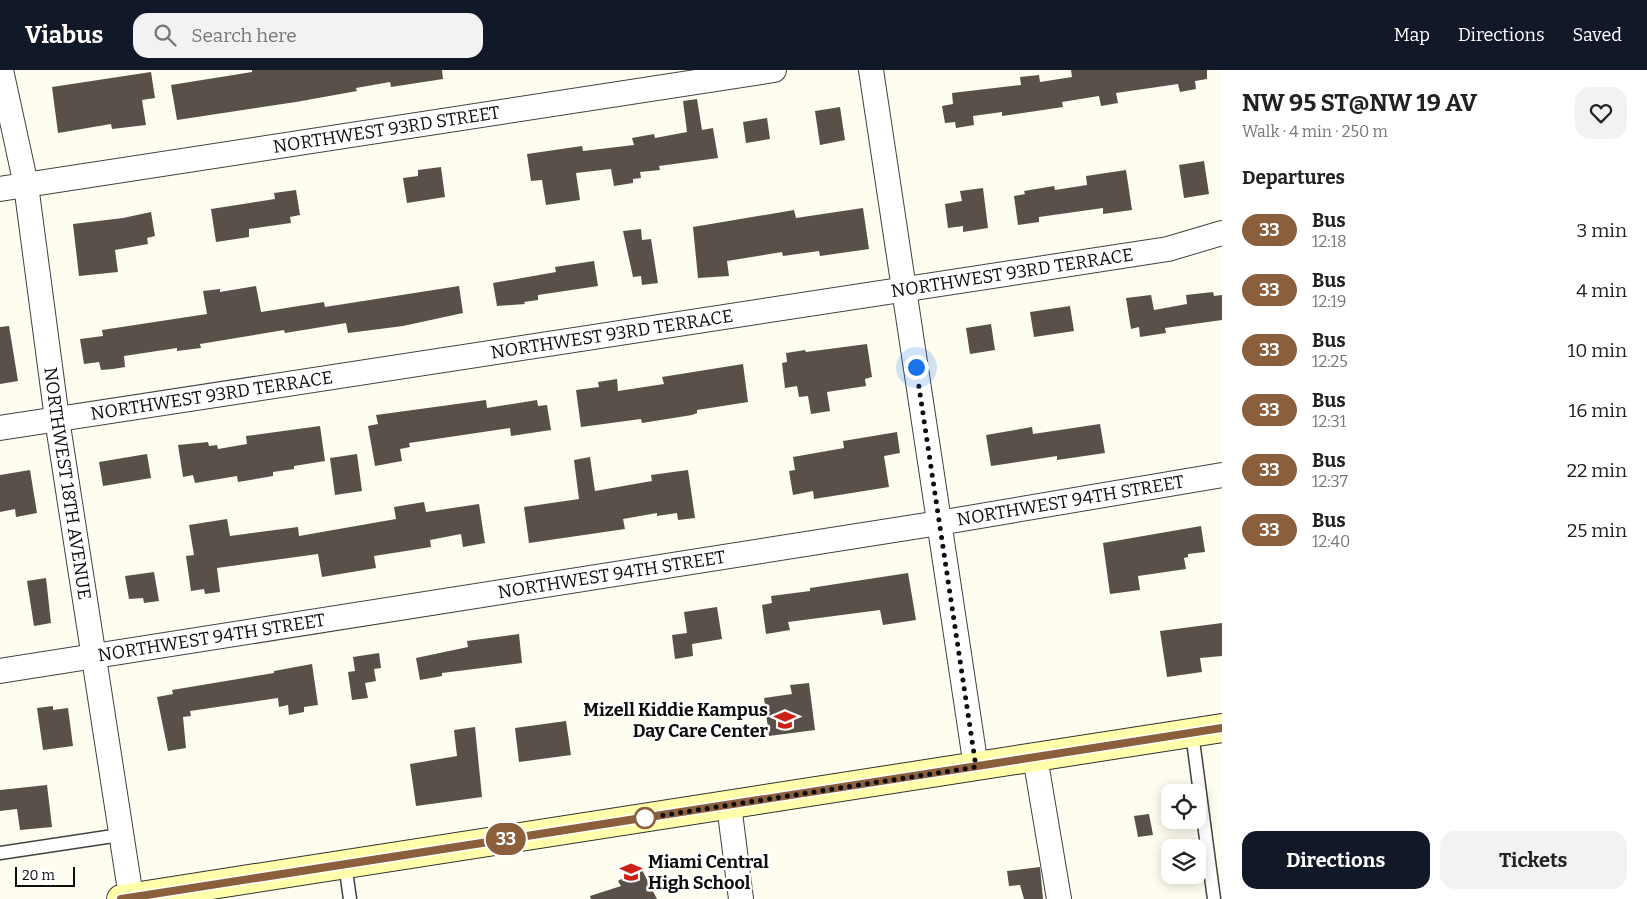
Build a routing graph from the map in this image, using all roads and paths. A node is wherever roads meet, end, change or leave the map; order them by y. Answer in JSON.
{"nodes":[{"id":1,"x":1,"y":70,"type":"edge"},
{"id":2,"x":774,"y":70,"type":"edge"},
{"id":3,"x":871,"y":70,"type":"edge"},
{"id":4,"x":26,"y":185,"type":"junction"},
{"id":5,"x":0,"y":189,"type":"edge"},
{"id":6,"x":1222,"y":233,"type":"edge"},
{"id":7,"x":904,"y":289,"type":"junction"},
{"id":8,"x":57,"y":419,"type":"junction"},
{"id":9,"x":0,"y":428,"type":"edge"},
{"id":10,"x":1222,"y":475,"type":"edge"},
{"id":11,"x":939,"y":523,"type":"junction"},
{"id":12,"x":92,"y":657,"type":"junction"},
{"id":13,"x":0,"y":671,"type":"edge"},
{"id":14,"x":1222,"y":728,"type":"edge"},
{"id":15,"x":1192,"y":733,"type":"junction"},
{"id":16,"x":1035,"y":758,"type":"junction"},
{"id":17,"x":976,"y":767,"type":"junction"},
{"id":18,"x":729,"y":805,"type":"junction"},
{"id":19,"x":120,"y":835,"type":"junction"},
{"id":20,"x":0,"y":853,"type":"edge"},
{"id":21,"x":346,"y":864,"type":"junction"},
{"id":22,"x":127,"y":899,"type":"edge"},
{"id":23,"x":350,"y":899,"type":"edge"},
{"id":24,"x":742,"y":899,"type":"edge"},
{"id":25,"x":1059,"y":899,"type":"edge"},
{"id":26,"x":1214,"y":899,"type":"edge"}],
"edges":[{"from":1,"to":4,"type":"street","name":"NORTHWEST 18TH AVENUE"},
{"from":2,"to":4,"type":"street","name":"NORTHWEST 93RD STREET"},
{"from":3,"to":7,"type":"street"},
{"from":4,"to":5,"type":"street","name":"NORTHWEST 93RD STREET"},
{"from":4,"to":8,"type":"street","name":"NORTHWEST 18TH AVENUE"},
{"from":6,"to":7,"type":"street","name":"NORTHWEST 93RD TERRACE"},
{"from":7,"to":8,"type":"street","name":"NORTHWEST 93RD TERRACE"},
{"from":7,"to":11,"type":"street"},
{"from":8,"to":9,"type":"street","name":"NORTHWEST 93RD TERRACE"},
{"from":8,"to":12,"type":"street","name":"NORTHWEST 18TH AVENUE"},
{"from":10,"to":11,"type":"street","name":"NORTHWEST 94TH STREET"},
{"from":11,"to":12,"type":"street","name":"NORTHWEST 94TH STREET"},
{"from":11,"to":17,"type":"street"},
{"from":12,"to":13,"type":"street","name":"NORTHWEST 94TH STREET"},
{"from":12,"to":19,"type":"street","name":"NORTHWEST 18TH AVENUE"},
{"from":14,"to":15,"type":"main road"},
{"from":15,"to":16,"type":"main road"},
{"from":15,"to":26,"type":"lane"},
{"from":16,"to":17,"type":"main road"},
{"from":16,"to":25,"type":"street"},
{"from":17,"to":18,"type":"main road"},
{"from":18,"to":21,"type":"main road"},
{"from":18,"to":24,"type":"street"},
{"from":19,"to":20,"type":"lane"},
{"from":19,"to":22,"type":"street","name":"NORTHWEST 18TH AVENUE"},
{"from":21,"to":22,"type":"main road"},
{"from":21,"to":23,"type":"lane"}]}
